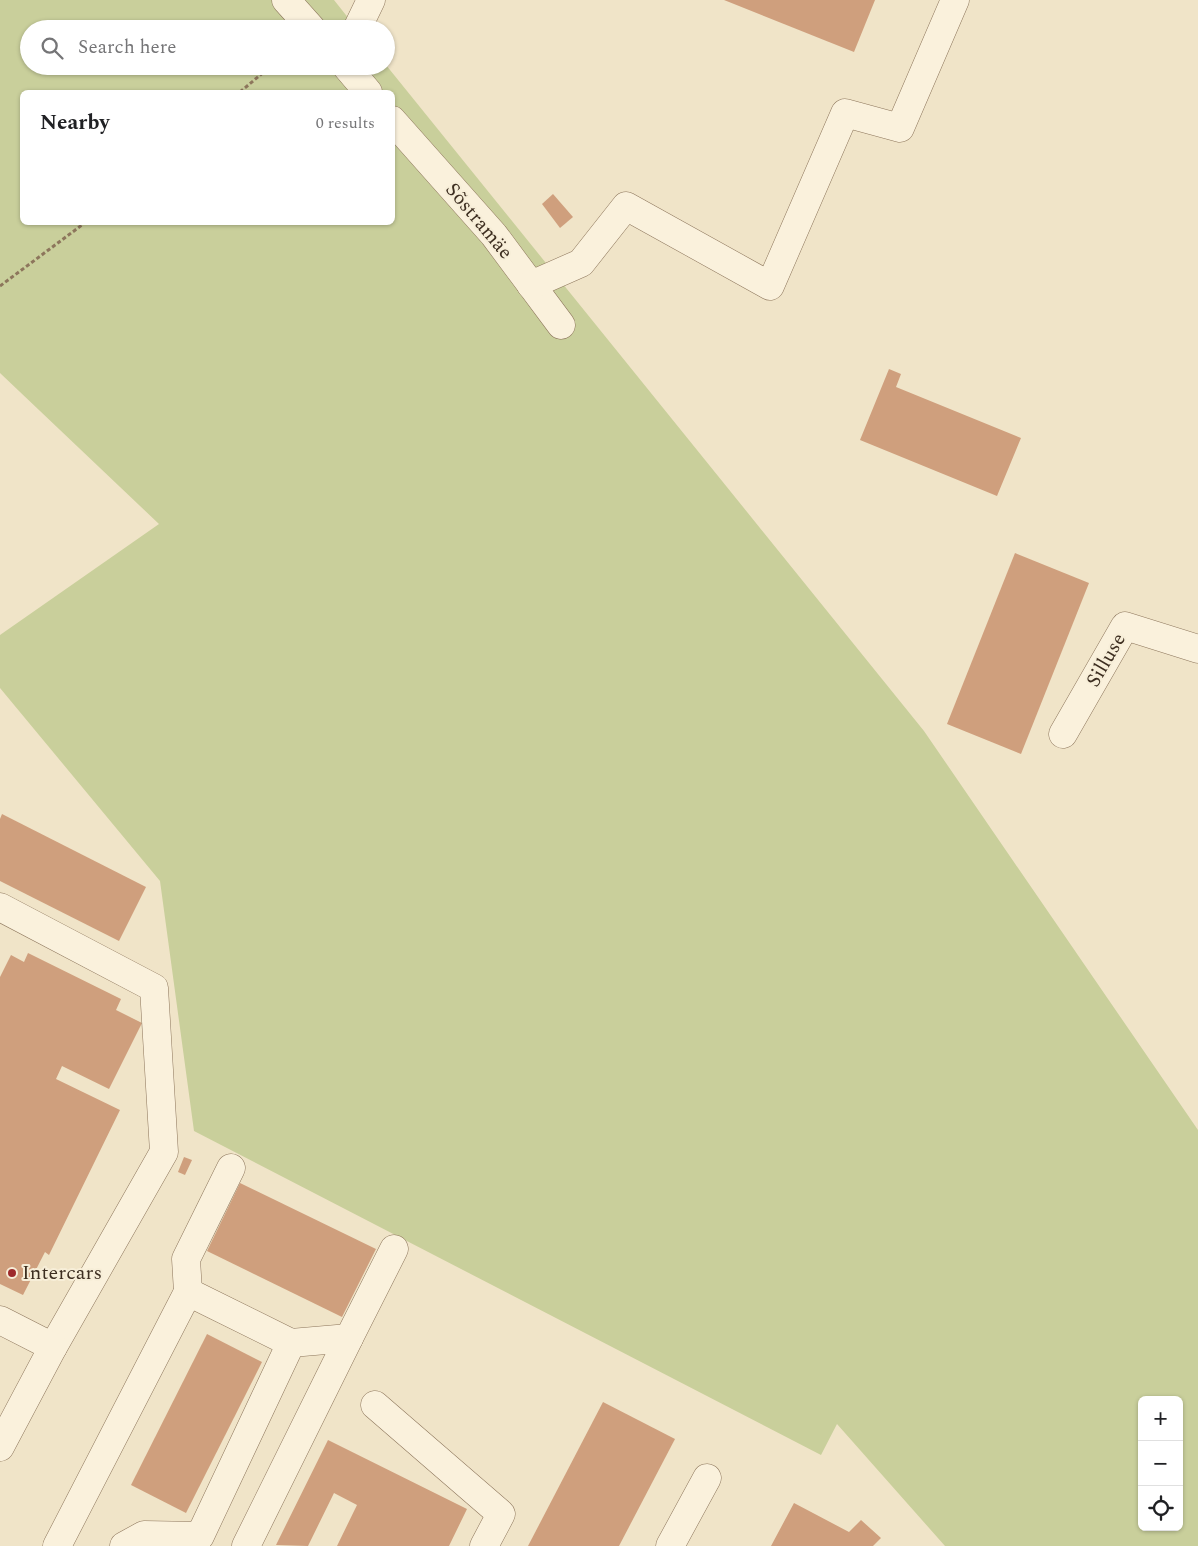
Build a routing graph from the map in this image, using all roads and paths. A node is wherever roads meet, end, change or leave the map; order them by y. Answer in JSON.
{"nodes":[{"id":1,"x":286,"y":0,"type":"edge"},
{"id":2,"x":371,"y":0,"type":"edge"},
{"id":3,"x":954,"y":0,"type":"edge"},
{"id":4,"x":304,"y":20,"type":"edge"},
{"id":5,"x":361,"y":20,"type":"edge"},
{"id":6,"x":260,"y":75,"type":"edge"},
{"id":7,"x":354,"y":75,"type":"edge"},
{"id":8,"x":242,"y":90,"type":"edge"},
{"id":9,"x":366,"y":90,"type":"edge"},
{"id":10,"x":395,"y":123,"type":"edge"},
{"id":11,"x":82,"y":225,"type":"edge"},
{"id":12,"x":531,"y":285,"type":"junction"},
{"id":13,"x":0,"y":286,"type":"edge"},
{"id":14,"x":561,"y":325,"type":"dead end"},
{"id":15,"x":1198,"y":649,"type":"edge"},
{"id":16,"x":1063,"y":734,"type":"dead end"},
{"id":17,"x":0,"y":907,"type":"edge"},
{"id":18,"x":231,"y":1168,"type":"dead end"},
{"id":19,"x":394,"y":1249,"type":"dead end"},
{"id":20,"x":188,"y":1292,"type":"junction"},
{"id":21,"x":0,"y":1320,"type":"edge"},
{"id":22,"x":349,"y":1338,"type":"junction"},
{"id":23,"x":291,"y":1343,"type":"junction"},
{"id":24,"x":53,"y":1347,"type":"junction"},
{"id":25,"x":375,"y":1405,"type":"dead end"},
{"id":26,"x":0,"y":1447,"type":"edge"},
{"id":27,"x":707,"y":1478,"type":"dead end"},
{"id":28,"x":210,"y":1541,"type":"edge"},
{"id":29,"x":57,"y":1546,"type":"edge"},
{"id":30,"x":124,"y":1546,"type":"edge"},
{"id":31,"x":246,"y":1546,"type":"edge"},
{"id":32,"x":484,"y":1546,"type":"edge"},
{"id":33,"x":670,"y":1546,"type":"edge"}],
"edges":[{"from":1,"to":4,"type":"street"},
{"from":2,"to":5,"type":"street"},
{"from":3,"to":12,"type":"street"},
{"from":6,"to":8,"type":"path"},
{"from":7,"to":9,"type":"street"},
{"from":10,"to":12,"type":"street","name":"Sõstramäe"},
{"from":11,"to":13,"type":"path"},
{"from":12,"to":14,"type":"street","name":"Sõstramäe"},
{"from":15,"to":16,"type":"street","name":"Silluse"},
{"from":17,"to":24,"type":"street"},
{"from":18,"to":20,"type":"street"},
{"from":19,"to":22,"type":"street"},
{"from":20,"to":23,"type":"street"},
{"from":20,"to":29,"type":"street"},
{"from":21,"to":24,"type":"street"},
{"from":22,"to":23,"type":"street"},
{"from":22,"to":31,"type":"street"},
{"from":23,"to":28,"type":"street"},
{"from":24,"to":26,"type":"street"},
{"from":25,"to":32,"type":"street"},
{"from":27,"to":33,"type":"street"},
{"from":28,"to":30,"type":"street"}]}
